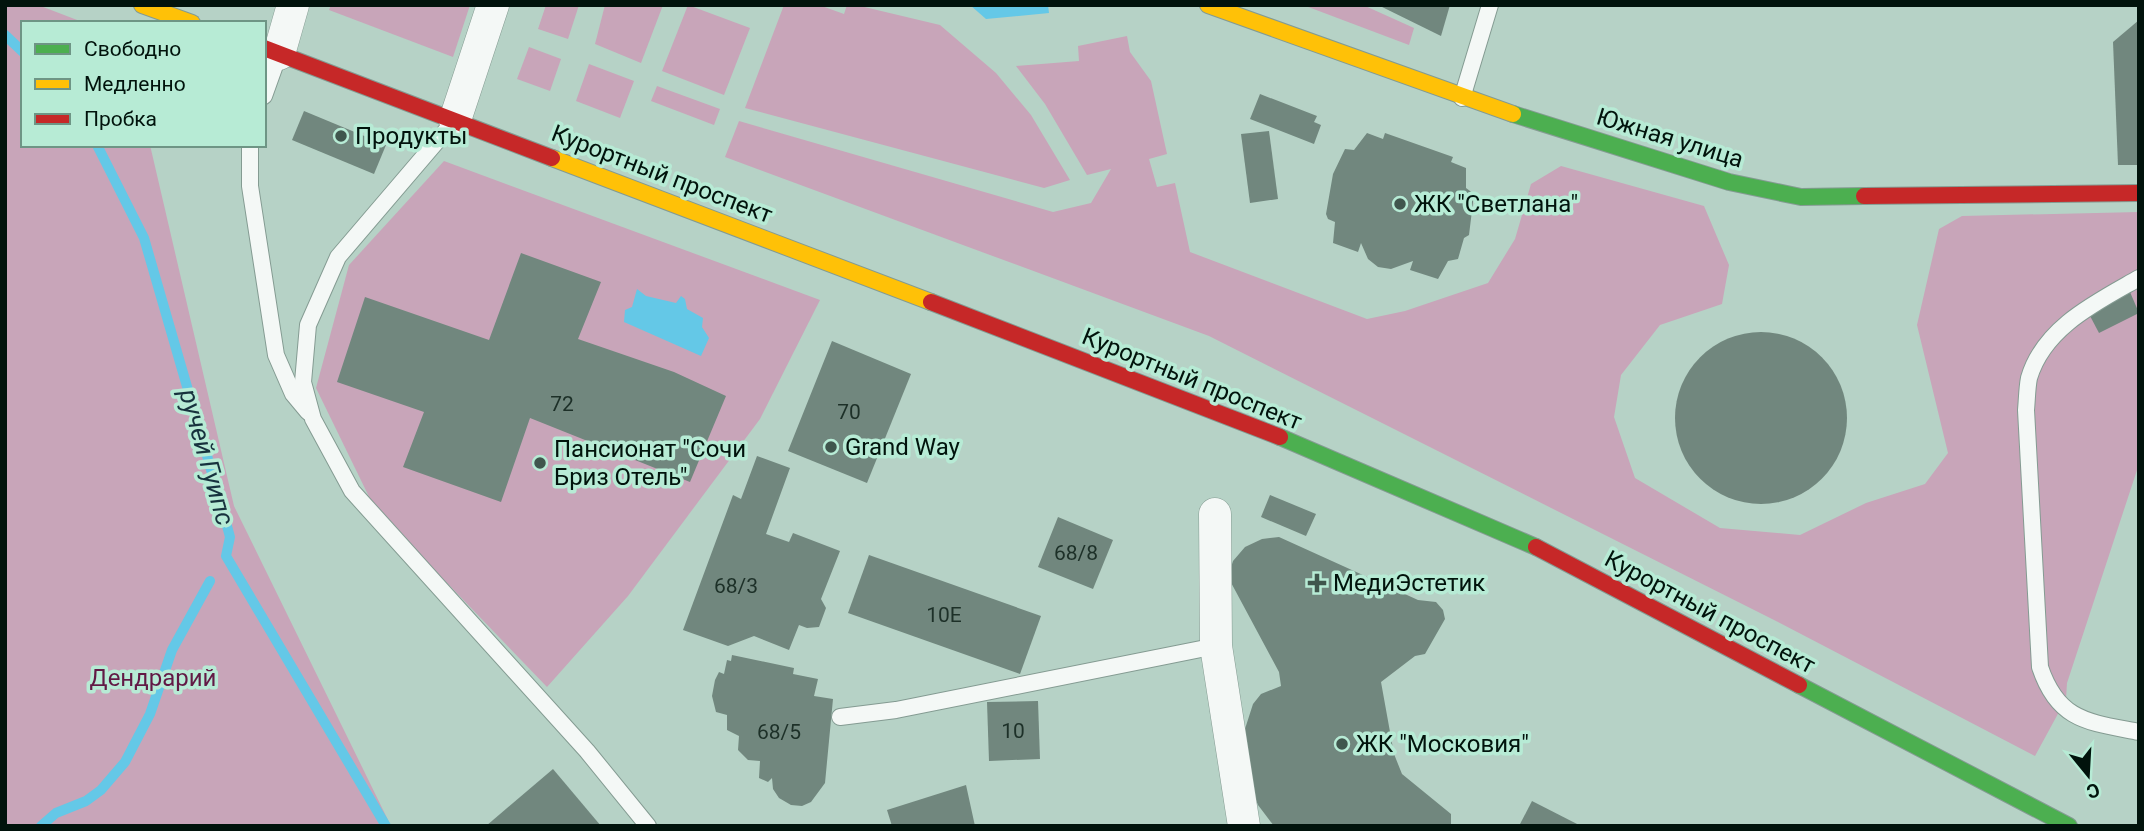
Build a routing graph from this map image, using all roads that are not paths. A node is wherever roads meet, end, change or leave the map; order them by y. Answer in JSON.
{"nodes":[{"id":1,"x":142,"y":5,"type":"edge"},
{"id":2,"x":293,"y":5,"type":"edge"},
{"id":3,"x":493,"y":5,"type":"edge"},
{"id":4,"x":1208,"y":5,"type":"edge"},
{"id":5,"x":1490,"y":5,"type":"edge"},
{"id":6,"x":186,"y":21,"type":"edge"},
{"id":7,"x":272,"y":51,"type":"edge"},
{"id":8,"x":266,"y":85,"type":"edge"},
{"id":9,"x":1462,"y":98,"type":"junction"},
{"id":10,"x":455,"y":120,"type":"junction"},
{"id":11,"x":250,"y":147,"type":"edge"},
{"id":12,"x":2139,"y":193,"type":"edge"},
{"id":13,"x":2139,"y":278,"type":"edge"},
{"id":14,"x":313,"y":419,"type":"junction"},
{"id":15,"x":1215,"y":514,"type":"dead end"},
{"id":16,"x":1216,"y":646,"type":"junction"},
{"id":17,"x":840,"y":717,"type":"dead end"},
{"id":18,"x":2139,"y":732,"type":"edge"},
{"id":19,"x":648,"y":826,"type":"edge"},
{"id":20,"x":1244,"y":826,"type":"edge"},
{"id":21,"x":2069,"y":826,"type":"edge"}],
"edges":[{"from":1,"to":6,"type":"main road"},
{"from":2,"to":7,"type":"street"},
{"from":3,"to":10,"type":"street"},
{"from":4,"to":9,"type":"main road","name":"Южная улица"},
{"from":5,"to":9,"type":"lane"},
{"from":7,"to":8,"type":"lane"},
{"from":7,"to":10,"type":"main road","name":"Курортный проспект"},
{"from":9,"to":12,"type":"main road","name":"Южная улица"},
{"from":10,"to":14,"type":"lane"},
{"from":10,"to":21,"type":"main road","name":"Курортный проспект"},
{"from":11,"to":14,"type":"lane"},
{"from":13,"to":18,"type":"lane"},
{"from":14,"to":19,"type":"lane"},
{"from":15,"to":16,"type":"street"},
{"from":16,"to":17,"type":"lane"},
{"from":16,"to":20,"type":"street"}]}
